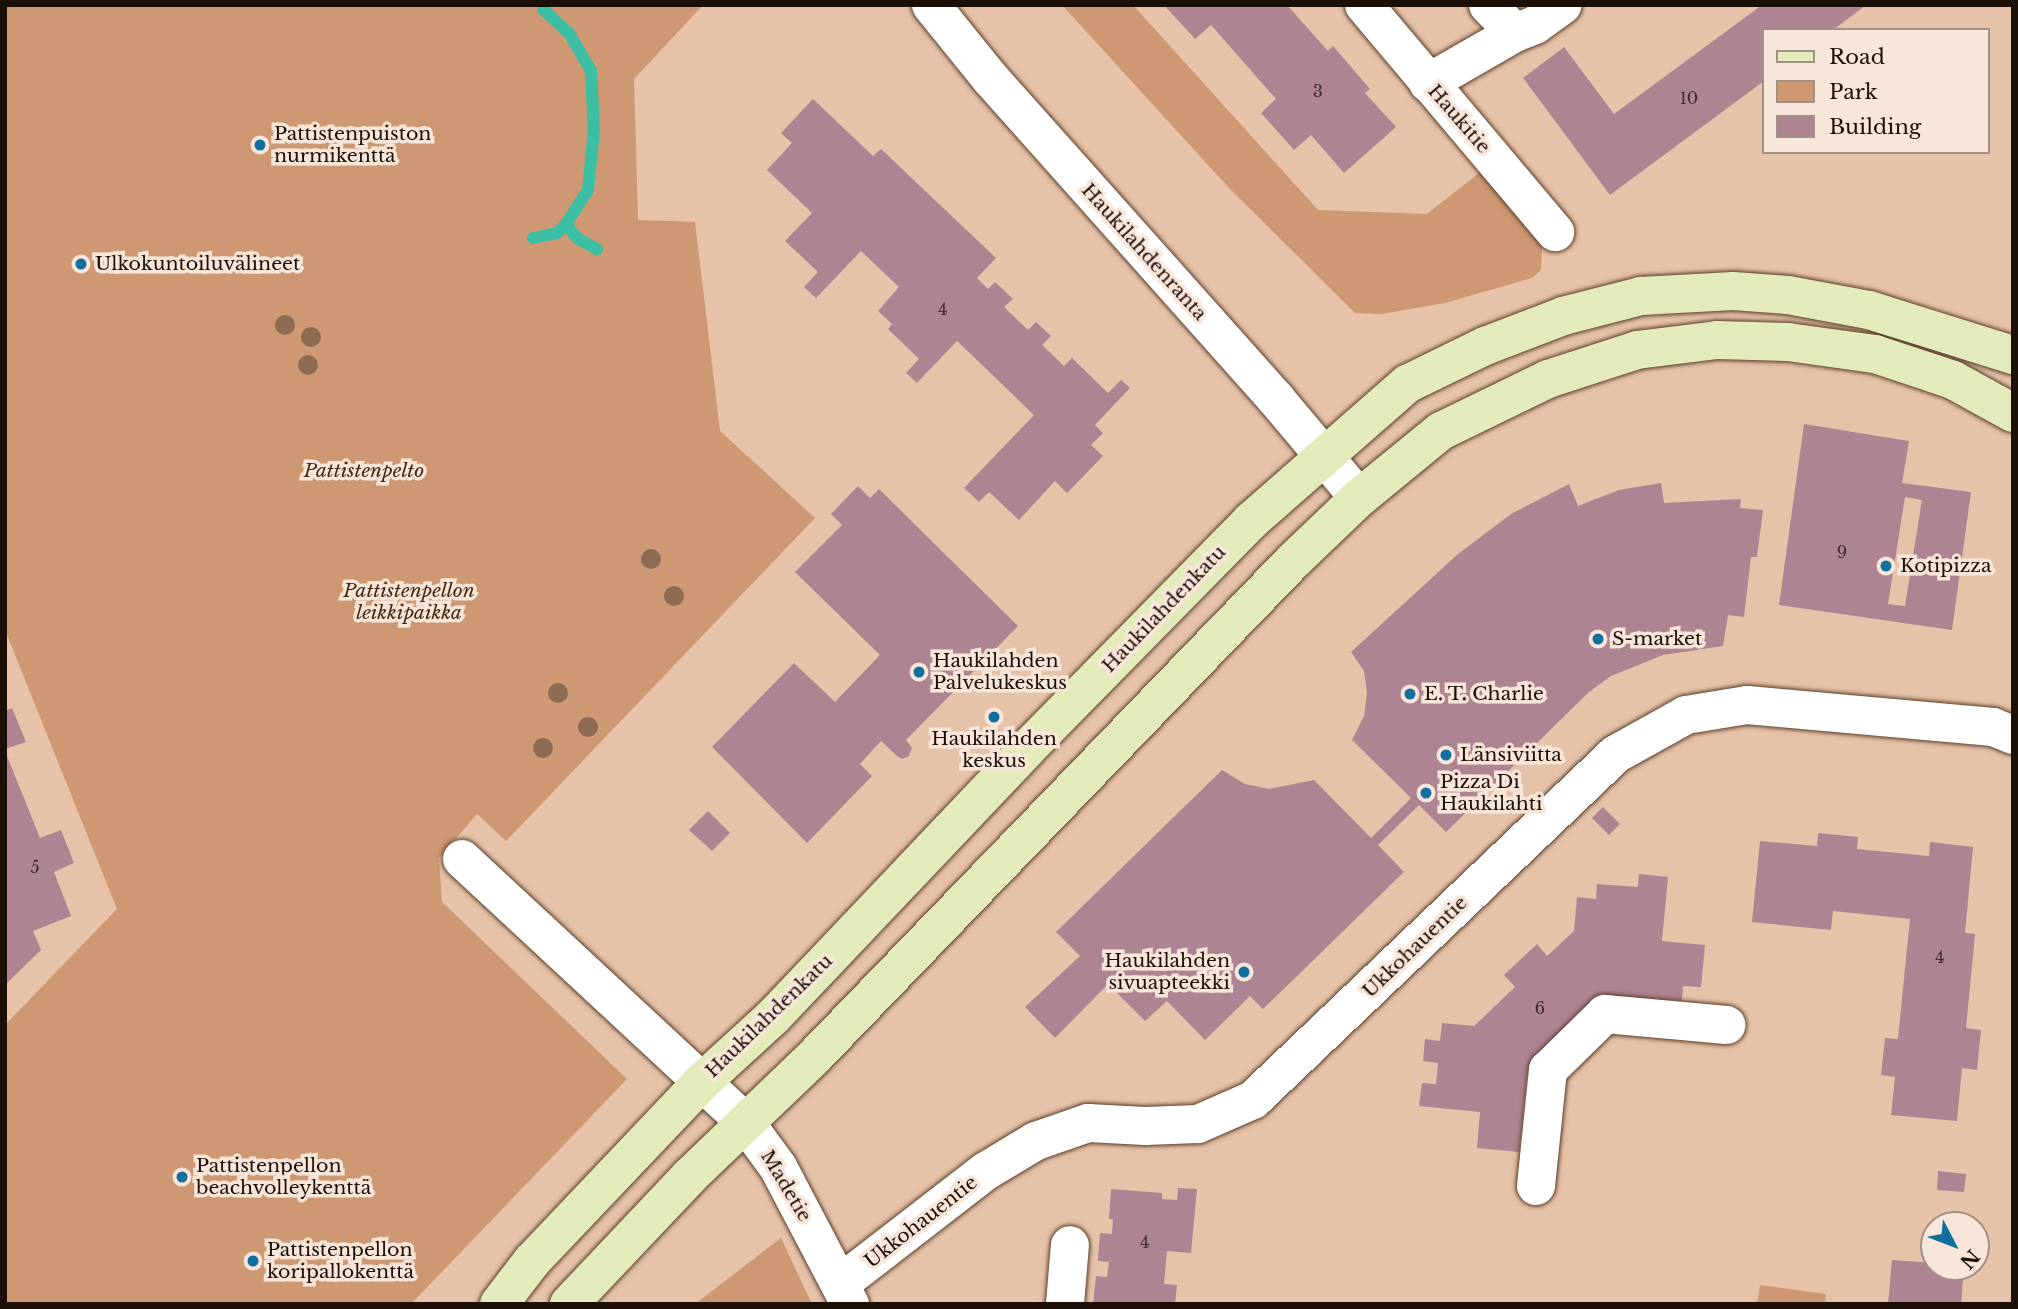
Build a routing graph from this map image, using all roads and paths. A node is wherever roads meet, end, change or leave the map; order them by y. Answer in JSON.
{"nodes":[{"id":1,"x":931,"y":5,"type":"edge"},
{"id":2,"x":1364,"y":5,"type":"edge"},
{"id":3,"x":1488,"y":5,"type":"edge"},
{"id":4,"x":1563,"y":5,"type":"edge"},
{"id":5,"x":1515,"y":33,"type":"junction"},
{"id":6,"x":1428,"y":83,"type":"junction"},
{"id":7,"x":1555,"y":232,"type":"dead end"},
{"id":8,"x":2013,"y":355,"type":"edge"},
{"id":9,"x":2013,"y":413,"type":"edge"},
{"id":10,"x":1322,"y":457,"type":"junction"},
{"id":11,"x":1359,"y":498,"type":"junction"},
{"id":12,"x":2013,"y":735,"type":"edge"},
{"id":13,"x":462,"y":859,"type":"dead end"},
{"id":14,"x":1727,"y":1025,"type":"dead end"},
{"id":15,"x":702,"y":1082,"type":"junction"},
{"id":16,"x":745,"y":1122,"type":"junction"},
{"id":17,"x":1536,"y":1186,"type":"dead end"},
{"id":18,"x":1070,"y":1245,"type":"dead end"},
{"id":19,"x":846,"y":1293,"type":"edge"},
{"id":20,"x":499,"y":1304,"type":"edge"},
{"id":21,"x":569,"y":1304,"type":"edge"},
{"id":22,"x":1065,"y":1304,"type":"edge"}],
"edges":[{"from":1,"to":10,"type":"street","name":"Haukilahdenranta"},
{"from":2,"to":6,"type":"street","name":"Haukitie"},
{"from":3,"to":5,"type":"street"},
{"from":4,"to":5,"type":"street"},
{"from":5,"to":6,"type":"street"},
{"from":6,"to":7,"type":"street","name":"Haukitie"},
{"from":8,"to":10,"type":"main road","name":"Haukilahdenkatu"},
{"from":9,"to":11,"type":"main road"},
{"from":10,"to":11,"type":"street","name":"Haukilahdenranta"},
{"from":10,"to":15,"type":"main road","name":"Haukilahdenkatu"},
{"from":11,"to":16,"type":"main road"},
{"from":12,"to":19,"type":"street","name":"Ukkohauentie"},
{"from":13,"to":15,"type":"street","name":"Madetie"},
{"from":14,"to":17,"type":"street"},
{"from":15,"to":16,"type":"street","name":"Madetie"},
{"from":15,"to":20,"type":"main road","name":"Haukilahdenkatu"},
{"from":16,"to":19,"type":"street","name":"Madetie"},
{"from":16,"to":21,"type":"main road"},
{"from":18,"to":22,"type":"street"}]}
